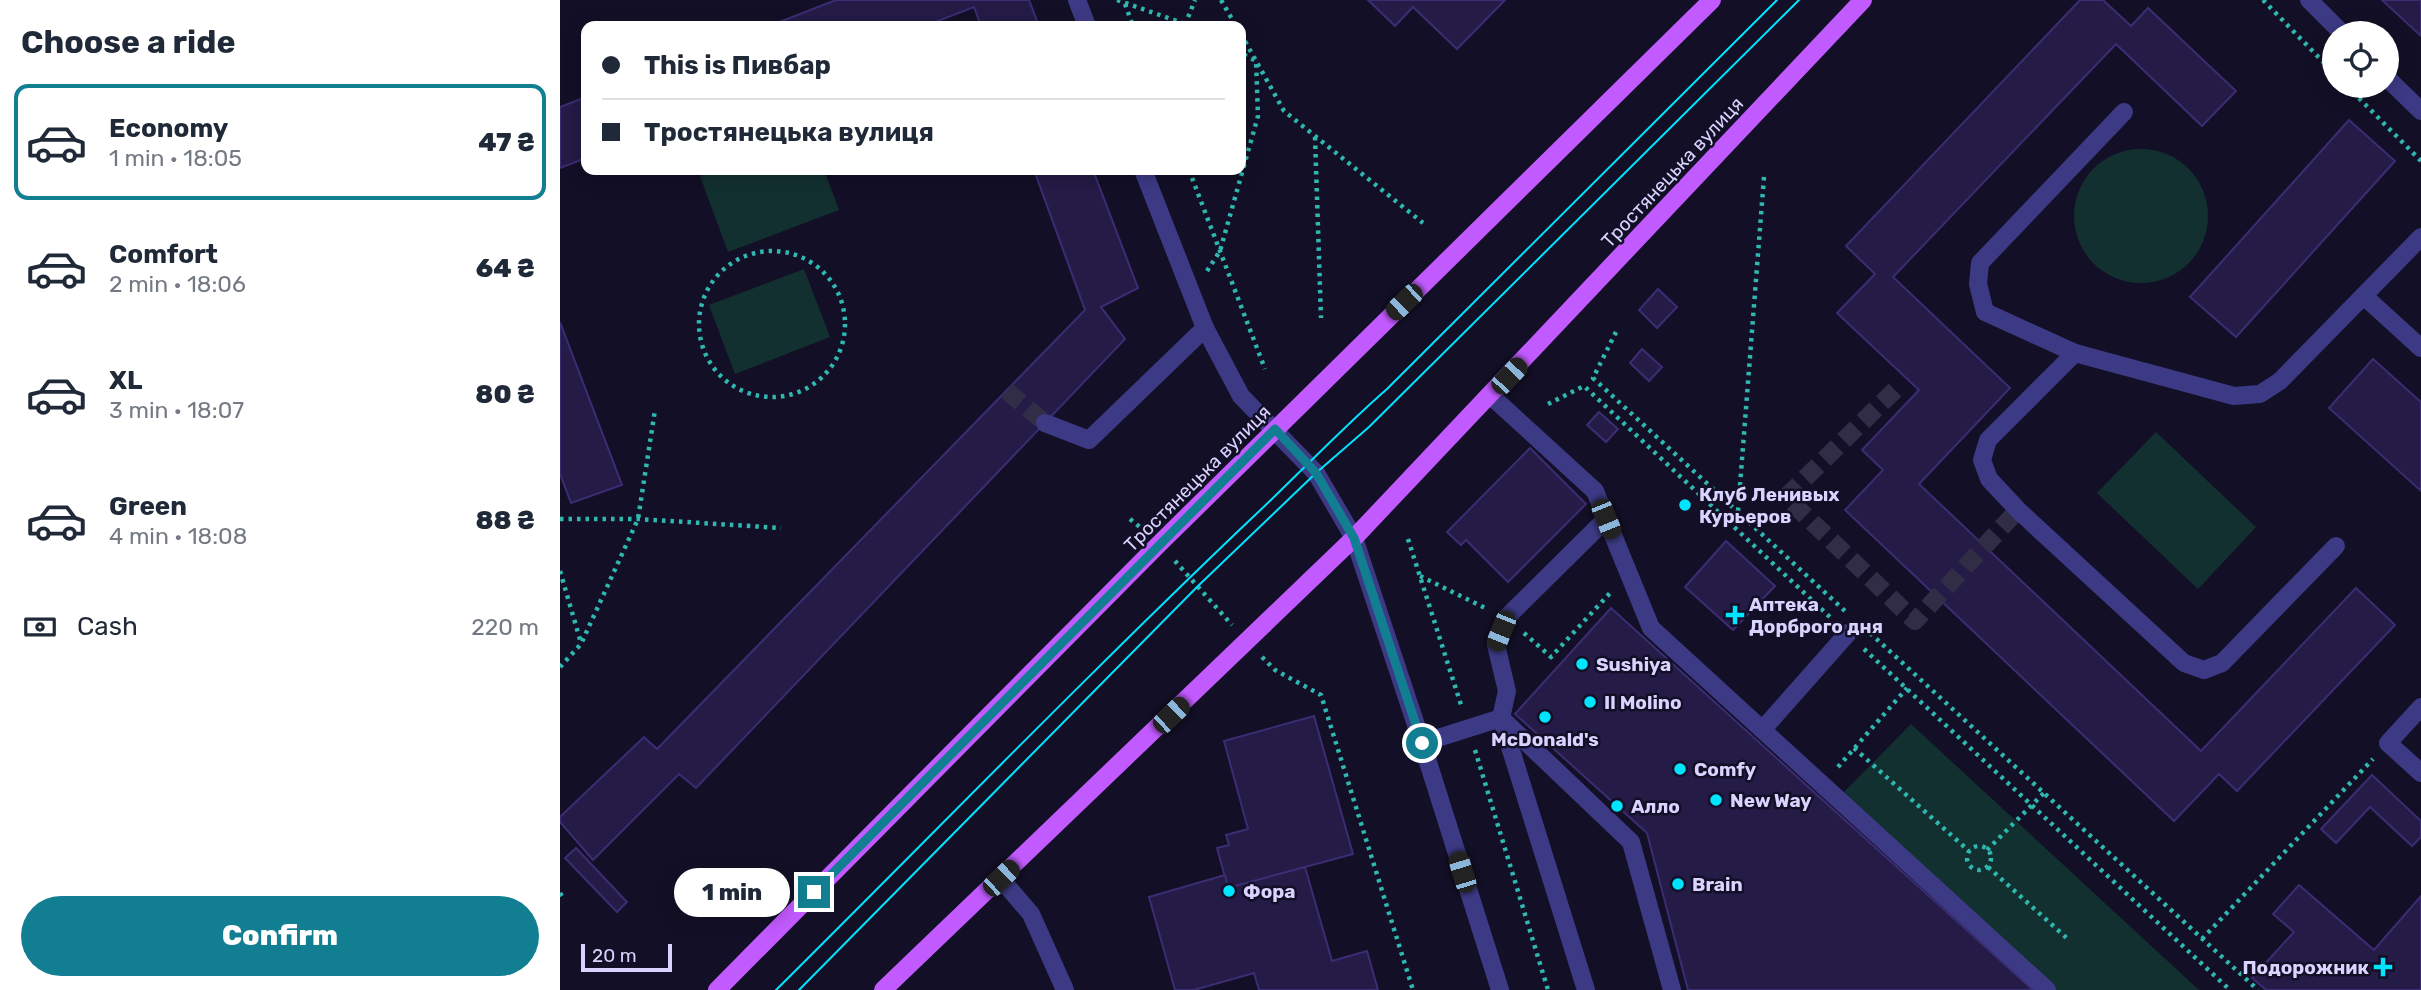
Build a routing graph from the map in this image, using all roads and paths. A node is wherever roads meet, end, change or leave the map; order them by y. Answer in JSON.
{"nodes":[{"id":1,"x":1077,"y":0,"type":"edge"},
{"id":2,"x":1117,"y":0,"type":"edge"},
{"id":3,"x":1195,"y":0,"type":"edge"},
{"id":4,"x":1221,"y":0,"type":"edge"},
{"id":5,"x":1712,"y":0,"type":"edge"},
{"id":6,"x":1863,"y":0,"type":"edge"},
{"id":7,"x":2263,"y":0,"type":"edge"},
{"id":8,"x":2309,"y":0,"type":"edge"},
{"id":9,"x":1124,"y":2,"type":"edge"},
{"id":10,"x":1085,"y":21,"type":"edge"},
{"id":11,"x":1131,"y":21,"type":"edge"},
{"id":12,"x":1176,"y":21,"type":"edge"},
{"id":13,"x":1188,"y":21,"type":"edge"},
{"id":14,"x":1233,"y":21,"type":"edge"},
{"id":15,"x":2330,"y":21,"type":"edge"},
{"id":16,"x":1246,"y":43,"type":"edge"},
{"id":17,"x":1246,"y":56,"type":"edge"},
{"id":18,"x":1256,"y":61,"type":"junction"},
{"id":19,"x":2322,"y":61,"type":"edge"},
{"id":20,"x":2399,"y":90,"type":"edge"},
{"id":21,"x":2359,"y":98,"type":"edge"},
{"id":22,"x":2421,"y":111,"type":"edge"},
{"id":23,"x":2124,"y":112,"type":"dead end"},
{"id":24,"x":1315,"y":136,"type":"junction"},
{"id":25,"x":1246,"y":159,"type":"edge"},
{"id":26,"x":2421,"y":161,"type":"edge"},
{"id":27,"x":1145,"y":175,"type":"edge"},
{"id":28,"x":1190,"y":175,"type":"edge"},
{"id":29,"x":1241,"y":175,"type":"edge"},
{"id":30,"x":1764,"y":177,"type":"dead end"},
{"id":31,"x":1423,"y":223,"type":"dead end"},
{"id":32,"x":2421,"y":237,"type":"edge"},
{"id":33,"x":1220,"y":251,"type":"junction"},
{"id":34,"x":1192,"y":296,"type":"junction"},
{"id":35,"x":2365,"y":297,"type":"junction"},
{"id":36,"x":1321,"y":318,"type":"dead end"},
{"id":37,"x":1205,"y":328,"type":"junction"},
{"id":38,"x":1616,"y":332,"type":"dead end"},
{"id":39,"x":701,"y":342,"type":"joint"},
{"id":40,"x":2421,"y":348,"type":"edge"},
{"id":41,"x":2076,"y":353,"type":"junction"},
{"id":42,"x":1265,"y":369,"type":"dead end"},
{"id":43,"x":1490,"y":396,"type":"junction"},
{"id":44,"x":1548,"y":404,"type":"dead end"},
{"id":45,"x":655,"y":410,"type":"dead end"},
{"id":46,"x":1045,"y":424,"type":"tunnel mouth"},
{"id":47,"x":1275,"y":429,"type":"junction"},
{"id":48,"x":1738,"y":512,"type":"junction"},
{"id":49,"x":560,"y":519,"type":"edge"},
{"id":50,"x":638,"y":519,"type":"junction"},
{"id":51,"x":1130,"y":519,"type":"dead end"},
{"id":52,"x":1606,"y":519,"type":"junction"},
{"id":53,"x":781,"y":528,"type":"dead end"},
{"id":54,"x":1354,"y":538,"type":"junction"},
{"id":55,"x":1408,"y":539,"type":"dead end"},
{"id":56,"x":1159,"y":544,"type":"junction"},
{"id":57,"x":2336,"y":546,"type":"dead end"},
{"id":58,"x":560,"y":571,"type":"edge"},
{"id":59,"x":1853,"y":625,"type":"junction"},
{"id":60,"x":1246,"y":642,"type":"junction"},
{"id":61,"x":581,"y":644,"type":"junction"},
{"id":62,"x":560,"y":667,"type":"edge"},
{"id":63,"x":1907,"y":688,"type":"junction"},
{"id":64,"x":2421,"y":707,"type":"edge"},
{"id":65,"x":1501,"y":718,"type":"junction"},
{"id":66,"x":1469,"y":729,"type":"junction"},
{"id":67,"x":1763,"y":729,"type":"junction"},
{"id":68,"x":1422,"y":743,"type":"junction"},
{"id":69,"x":2388,"y":743,"type":"junction"},
{"id":70,"x":1854,"y":748,"type":"junction"},
{"id":71,"x":2421,"y":773,"type":"edge"},
{"id":72,"x":1822,"y":786,"type":"junction"},
{"id":73,"x":2044,"y":793,"type":"junction"},
{"id":74,"x":2032,"y":805,"type":"junction"},
{"id":75,"x":1987,"y":849,"type":"junction"},
{"id":76,"x":1969,"y":850,"type":"junction"},
{"id":77,"x":1988,"y":867,"type":"junction"},
{"id":78,"x":1001,"y":878,"type":"junction"},
{"id":79,"x":560,"y":893,"type":"edge"},
{"id":80,"x":560,"y":900,"type":"edge"},
{"id":81,"x":2202,"y":939,"type":"junction"},
{"id":82,"x":2070,"y":941,"type":"dead end"},
{"id":83,"x":717,"y":990,"type":"edge"},
{"id":84,"x":883,"y":990,"type":"edge"},
{"id":85,"x":1065,"y":990,"type":"edge"},
{"id":86,"x":1413,"y":990,"type":"edge"},
{"id":87,"x":1500,"y":990,"type":"edge"},
{"id":88,"x":1548,"y":990,"type":"edge"},
{"id":89,"x":1586,"y":990,"type":"edge"},
{"id":90,"x":1672,"y":990,"type":"edge"},
{"id":91,"x":2047,"y":990,"type":"edge"},
{"id":92,"x":2230,"y":990,"type":"edge"},
{"id":93,"x":2258,"y":990,"type":"edge"}],
"edges":[{"from":1,"to":10,"type":"street"},
{"from":2,"to":9,"type":"path"},
{"from":3,"to":13,"type":"path"},
{"from":4,"to":14,"type":"path"},
{"from":5,"to":47,"type":"main road","name":"Тростянецька вулиця"},
{"from":6,"to":43,"type":"main road","name":"Тростянецька вулиця"},
{"from":7,"to":19,"type":"path"},
{"from":8,"to":15,"type":"street"},
{"from":9,"to":11,"type":"path"},
{"from":9,"to":12,"type":"path"},
{"from":16,"to":18,"type":"path"},
{"from":17,"to":18,"type":"path"},
{"from":18,"to":24,"type":"path"},
{"from":18,"to":25,"type":"path"},
{"from":20,"to":22,"type":"street"},
{"from":21,"to":26,"type":"path"},
{"from":23,"to":41,"type":"street"},
{"from":24,"to":31,"type":"path"},
{"from":24,"to":36,"type":"path"},
{"from":27,"to":34,"type":"street"},
{"from":28,"to":33,"type":"path"},
{"from":29,"to":33,"type":"path"},
{"from":30,"to":48,"type":"path"},
{"from":32,"to":35,"type":"street"},
{"from":33,"to":34,"type":"path"},
{"from":33,"to":42,"type":"path"},
{"from":34,"to":37,"type":"street"},
{"from":35,"to":40,"type":"street"},
{"from":35,"to":41,"type":"street"},
{"from":37,"to":46,"type":"street"},
{"from":37,"to":47,"type":"street"},
{"from":38,"to":48,"type":"path"},
{"from":39,"to":39,"type":"path"},
{"from":41,"to":57,"type":"street"},
{"from":43,"to":52,"type":"street"},
{"from":43,"to":54,"type":"main road","name":"Тростянецька вулиця"},
{"from":44,"to":59,"type":"path"},
{"from":45,"to":50,"type":"path"},
{"from":47,"to":54,"type":"street"},
{"from":47,"to":56,"type":"main road","name":"Тростянецька вулиця"},
{"from":48,"to":59,"type":"path"},
{"from":49,"to":50,"type":"path"},
{"from":50,"to":53,"type":"path"},
{"from":50,"to":61,"type":"path"},
{"from":51,"to":56,"type":"path"},
{"from":52,"to":65,"type":"street"},
{"from":52,"to":67,"type":"street"},
{"from":54,"to":60,"type":"main road","name":"Тростянецька вулиця"},
{"from":54,"to":68,"type":"street"},
{"from":55,"to":66,"type":"path"},
{"from":56,"to":60,"type":"path"},
{"from":56,"to":83,"type":"main road","name":"Тростянецька вулиця"},
{"from":58,"to":61,"type":"path"},
{"from":59,"to":63,"type":"path"},
{"from":59,"to":67,"type":"street"},
{"from":59,"to":73,"type":"path"},
{"from":60,"to":78,"type":"main road","name":"Тростянецька вулиця"},
{"from":60,"to":86,"type":"path"},
{"from":61,"to":62,"type":"path"},
{"from":63,"to":70,"type":"path"},
{"from":63,"to":74,"type":"path"},
{"from":64,"to":69,"type":"street"},
{"from":65,"to":66,"type":"street"},
{"from":65,"to":89,"type":"street"},
{"from":65,"to":90,"type":"street"},
{"from":66,"to":68,"type":"street"},
{"from":66,"to":88,"type":"path"},
{"from":67,"to":72,"type":"street"},
{"from":68,"to":87,"type":"street"},
{"from":69,"to":71,"type":"street"},
{"from":69,"to":81,"type":"path"},
{"from":70,"to":72,"type":"path"},
{"from":70,"to":76,"type":"path"},
{"from":72,"to":91,"type":"street"},
{"from":73,"to":74,"type":"path"},
{"from":73,"to":81,"type":"path"},
{"from":74,"to":75,"type":"path"},
{"from":74,"to":92,"type":"path"},
{"from":75,"to":76,"type":"path"},
{"from":75,"to":77,"type":"path"},
{"from":76,"to":77,"type":"path"},
{"from":77,"to":82,"type":"path"},
{"from":78,"to":84,"type":"main road","name":"Тростянецька вулиця"},
{"from":78,"to":85,"type":"street"},
{"from":79,"to":80,"type":"path"},
{"from":81,"to":93,"type":"path"}]}
